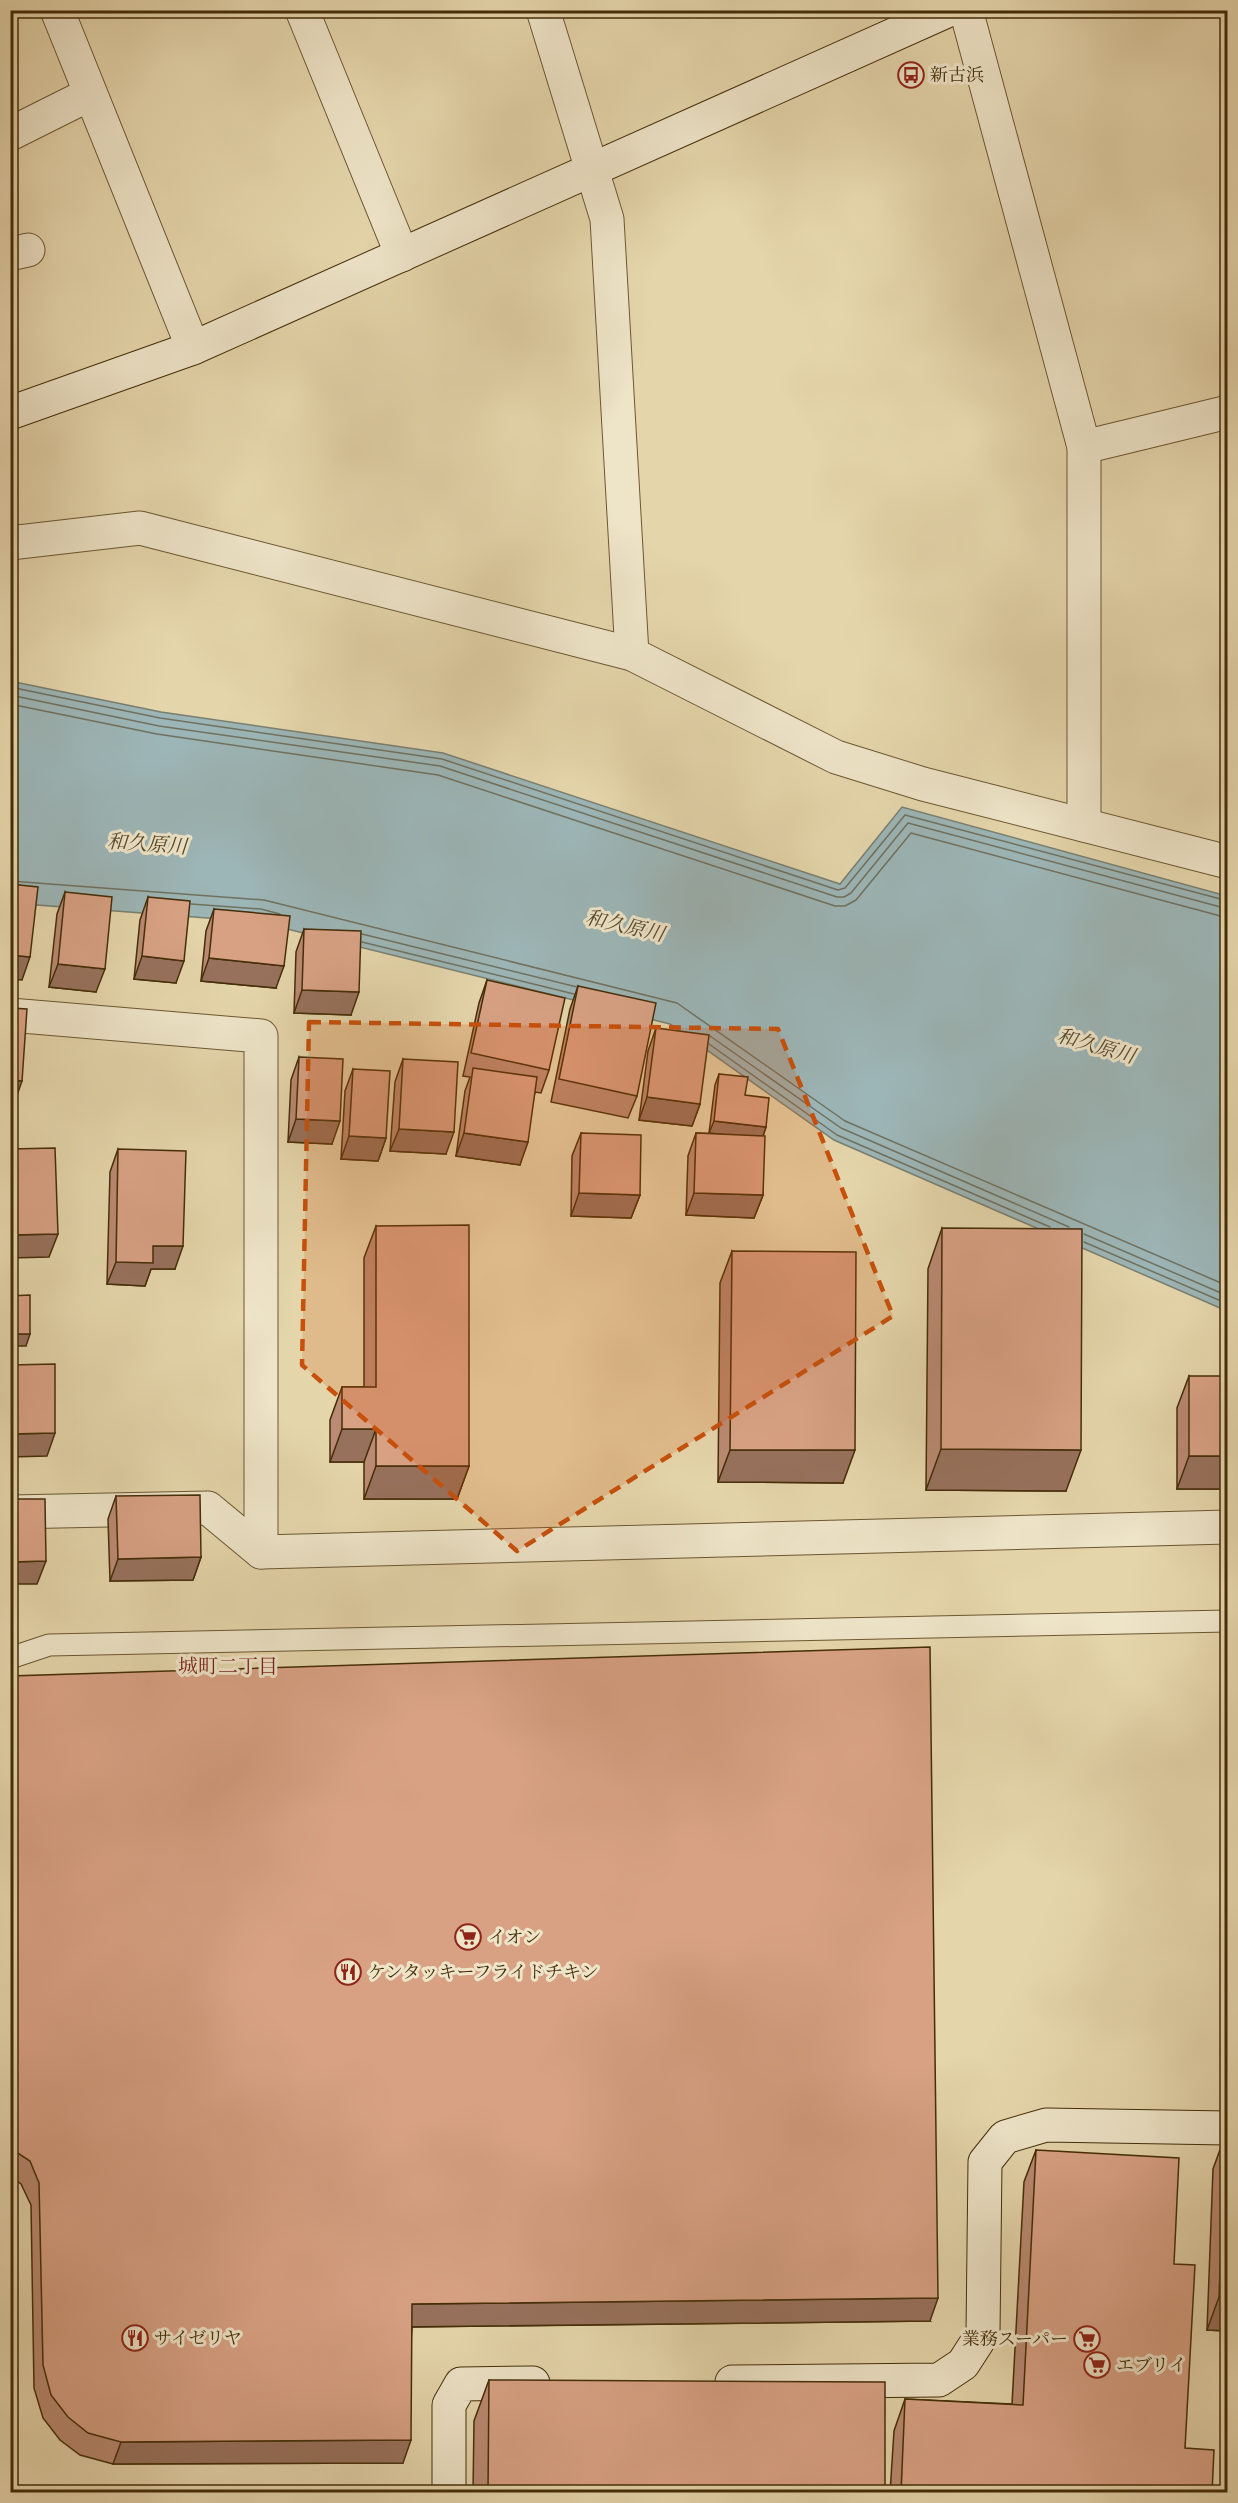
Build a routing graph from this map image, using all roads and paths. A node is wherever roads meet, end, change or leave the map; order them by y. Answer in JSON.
{"nodes":[{"id":1,"x":57,"y":10,"type":"edge"},
{"id":2,"x":302,"y":10,"type":"edge"},
{"id":3,"x":543,"y":10,"type":"edge"},
{"id":4,"x":949,"y":10,"type":"edge"},
{"id":5,"x":966,"y":10,"type":"edge"},
{"id":6,"x":90,"y":93,"type":"junction"},
{"id":7,"x":10,"y":134,"type":"edge"},
{"id":8,"x":591,"y":172,"type":"junction"},
{"id":9,"x":402,"y":255,"type":"junction"},
{"id":10,"x":193,"y":348,"type":"junction"},
{"id":11,"x":10,"y":412,"type":"edge"},
{"id":12,"x":1227,"y":412,"type":"edge"},
{"id":13,"x":1084,"y":447,"type":"junction"},
{"id":14,"x":10,"y":543,"type":"edge"},
{"id":15,"x":632,"y":654,"type":"junction"},
{"id":16,"x":1084,"y":825,"type":"junction"},
{"id":17,"x":1227,"y":862,"type":"edge"},
{"id":18,"x":10,"y":1015,"type":"edge"},
{"id":19,"x":10,"y":1512,"type":"edge"},
{"id":20,"x":1227,"y":1527,"type":"edge"},
{"id":21,"x":261,"y":1552,"type":"junction"},
{"id":22,"x":1227,"y":1621,"type":"edge"},
{"id":23,"x":10,"y":1658,"type":"edge"},
{"id":24,"x":1227,"y":2128,"type":"edge"},
{"id":25,"x":700,"y":2382,"type":"edge"},
{"id":26,"x":568,"y":2383,"type":"edge"},
{"id":27,"x":449,"y":2493,"type":"edge"}],
"edges":[{"from":1,"to":6,"type":"street"},
{"from":2,"to":9,"type":"street"},
{"from":3,"to":8,"type":"street"},
{"from":4,"to":8,"type":"street"},
{"from":5,"to":13,"type":"street"},
{"from":6,"to":7,"type":"street"},
{"from":6,"to":10,"type":"street"},
{"from":8,"to":9,"type":"street"},
{"from":8,"to":15,"type":"street"},
{"from":9,"to":10,"type":"street"},
{"from":10,"to":11,"type":"street"},
{"from":12,"to":13,"type":"street"},
{"from":13,"to":16,"type":"street"},
{"from":14,"to":15,"type":"street"},
{"from":15,"to":16,"type":"street"},
{"from":16,"to":17,"type":"street"},
{"from":18,"to":21,"type":"street"},
{"from":19,"to":21,"type":"street"},
{"from":20,"to":21,"type":"street"},
{"from":22,"to":23,"type":"lane"},
{"from":24,"to":25,"type":"street"},
{"from":26,"to":27,"type":"street"}]}
